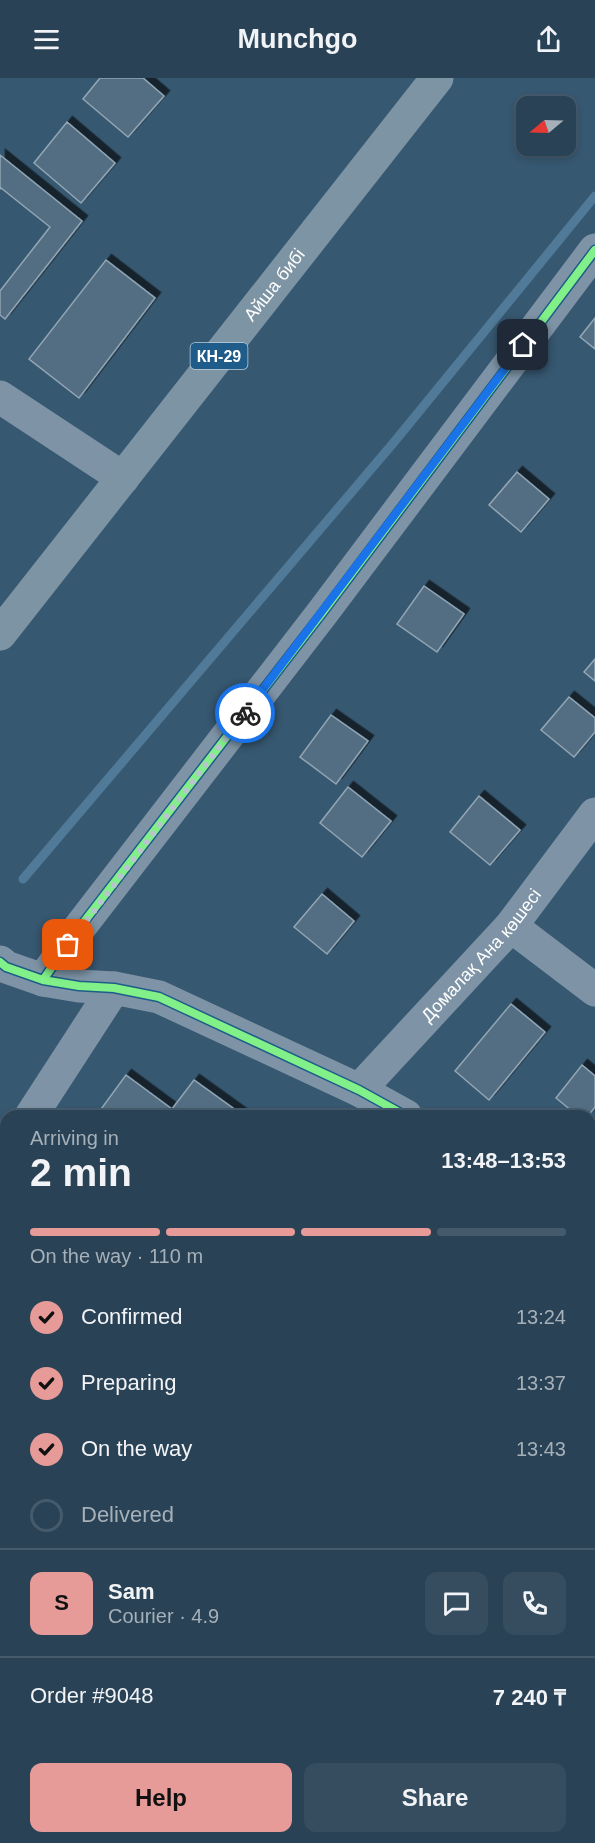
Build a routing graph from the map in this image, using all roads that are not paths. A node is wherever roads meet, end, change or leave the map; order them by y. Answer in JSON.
{"nodes":[{"id":1,"x":437,"y":78,"type":"edge"},
{"id":2,"x":595,"y":250,"type":"edge"},
{"id":3,"x":0,"y":397,"type":"edge"},
{"id":4,"x":123,"y":478,"type":"junction"},
{"id":5,"x":0,"y":634,"type":"edge"},
{"id":6,"x":595,"y":814,"type":"edge"},
{"id":7,"x":511,"y":926,"type":"junction"},
{"id":8,"x":3,"y":965,"type":"edge"},
{"id":9,"x":44,"y":980,"type":"junction"},
{"id":10,"x":114,"y":988,"type":"junction"},
{"id":11,"x":595,"y":990,"type":"edge"},
{"id":12,"x":359,"y":1090,"type":"junction"},
{"id":13,"x":35,"y":1110,"type":"edge"},
{"id":14,"x":395,"y":1110,"type":"edge"}],
"edges":[{"from":1,"to":4,"type":"main road","name":"Айша бибі","number":"КН-29"},
{"from":2,"to":9,"type":"street"},
{"from":3,"to":4,"type":"street"},
{"from":4,"to":5,"type":"main road","name":"Айша бибі","number":"КН-29"},
{"from":6,"to":7,"type":"street","name":"Домалақ Ана көшесі"},
{"from":7,"to":11,"type":"street"},
{"from":7,"to":12,"type":"street","name":"Домалақ Ана көшесі"},
{"from":8,"to":9,"type":"street"},
{"from":9,"to":10,"type":"street"},
{"from":10,"to":12,"type":"street"},
{"from":10,"to":13,"type":"street"},
{"from":12,"to":14,"type":"street"}]}
